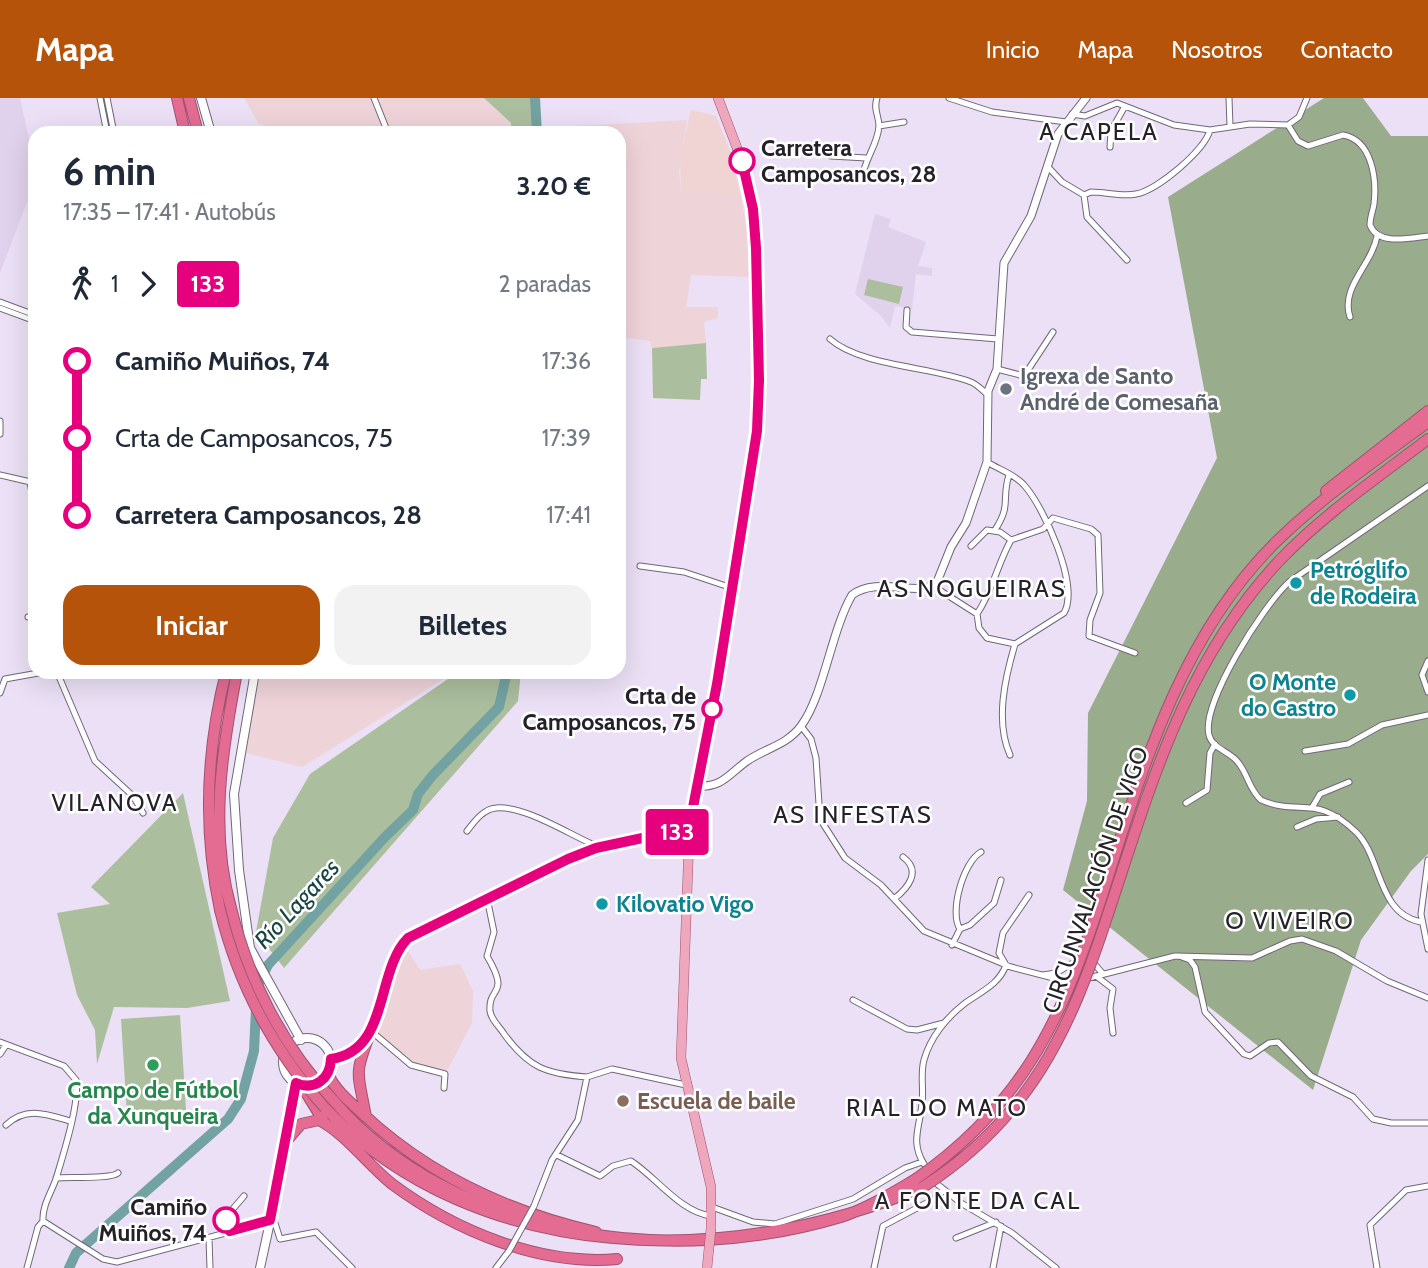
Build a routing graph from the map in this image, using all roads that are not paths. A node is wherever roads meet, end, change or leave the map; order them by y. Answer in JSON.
{"nodes":[{"id":1,"x":100,"y":98,"type":"edge"},
{"id":2,"x":107,"y":98,"type":"edge"},
{"id":3,"x":177,"y":98,"type":"edge"},
{"id":4,"x":189,"y":98,"type":"edge"},
{"id":5,"x":201,"y":98,"type":"edge"},
{"id":6,"x":374,"y":98,"type":"edge"},
{"id":7,"x":719,"y":98,"type":"edge"},
{"id":8,"x":877,"y":98,"type":"edge"},
{"id":9,"x":950,"y":98,"type":"edge"},
{"id":10,"x":1086,"y":98,"type":"edge"},
{"id":11,"x":1229,"y":98,"type":"edge"},
{"id":12,"x":1307,"y":98,"type":"edge"},
{"id":13,"x":1125,"y":106,"type":"junction"},
{"id":14,"x":1072,"y":114,"type":"junction"},
{"id":15,"x":1066,"y":121,"type":"junction"},
{"id":16,"x":904,"y":122,"type":"dead end"},
{"id":17,"x":1288,"y":125,"type":"junction"},
{"id":18,"x":106,"y":126,"type":"edge"},
{"id":19,"x":113,"y":126,"type":"edge"},
{"id":20,"x":183,"y":126,"type":"edge"},
{"id":21,"x":196,"y":126,"type":"edge"},
{"id":22,"x":209,"y":126,"type":"edge"},
{"id":23,"x":385,"y":126,"type":"edge"},
{"id":24,"x":879,"y":126,"type":"junction"},
{"id":25,"x":1230,"y":127,"type":"junction"},
{"id":26,"x":1210,"y":130,"type":"junction"},
{"id":27,"x":1111,"y":146,"type":"dead end"},
{"id":28,"x":831,"y":156,"type":"dead end"},
{"id":29,"x":866,"y":158,"type":"junction"},
{"id":30,"x":1048,"y":167,"type":"junction"},
{"id":31,"x":862,"y":180,"type":"dead end"},
{"id":32,"x":1084,"y":195,"type":"junction"},
{"id":33,"x":1377,"y":236,"type":"junction"},
{"id":34,"x":1428,"y":236,"type":"edge"},
{"id":35,"x":1127,"y":260,"type":"dead end"},
{"id":36,"x":0,"y":302,"type":"edge"},
{"id":37,"x":0,"y":308,"type":"edge"},
{"id":38,"x":907,"y":310,"type":"dead end"},
{"id":39,"x":28,"y":312,"type":"edge"},
{"id":40,"x":1350,"y":317,"type":"dead end"},
{"id":41,"x":28,"y":318,"type":"edge"},
{"id":42,"x":1053,"y":332,"type":"dead end"},
{"id":43,"x":830,"y":339,"type":"dead end"},
{"id":44,"x":998,"y":339,"type":"junction"},
{"id":45,"x":997,"y":369,"type":"junction"},
{"id":46,"x":988,"y":395,"type":"junction"},
{"id":47,"x":1428,"y":411,"type":"edge"},
{"id":48,"x":0,"y":421,"type":"edge"},
{"id":49,"x":1428,"y":422,"type":"edge"},
{"id":50,"x":0,"y":434,"type":"edge"},
{"id":51,"x":1428,"y":439,"type":"edge"},
{"id":52,"x":987,"y":462,"type":"junction"},
{"id":53,"x":0,"y":475,"type":"edge"},
{"id":54,"x":1009,"y":475,"type":"junction"},
{"id":55,"x":28,"y":481,"type":"edge"},
{"id":56,"x":1428,"y":486,"type":"edge"},
{"id":57,"x":1048,"y":523,"type":"junction"},
{"id":58,"x":995,"y":530,"type":"junction"},
{"id":59,"x":1011,"y":540,"type":"junction"},
{"id":60,"x":1276,"y":542,"type":"junction"},
{"id":61,"x":971,"y":546,"type":"dead end"},
{"id":62,"x":640,"y":566,"type":"dead end"},
{"id":63,"x":933,"y":586,"type":"junction"},
{"id":64,"x":733,"y":588,"type":"junction"},
{"id":65,"x":977,"y":614,"type":"junction"},
{"id":66,"x":1015,"y":644,"type":"junction"},
{"id":67,"x":1135,"y":653,"type":"dead end"},
{"id":68,"x":1428,"y":661,"type":"edge"},
{"id":69,"x":28,"y":674,"type":"edge"},
{"id":70,"x":60,"y":679,"type":"edge"},
{"id":71,"x":222,"y":679,"type":"edge"},
{"id":72,"x":236,"y":679,"type":"edge"},
{"id":73,"x":254,"y":679,"type":"edge"},
{"id":74,"x":1,"y":683,"type":"edge"},
{"id":75,"x":1428,"y":692,"type":"edge"},
{"id":76,"x":0,"y":693,"type":"edge"},
{"id":77,"x":1428,"y":715,"type":"edge"},
{"id":78,"x":801,"y":726,"type":"junction"},
{"id":79,"x":1215,"y":744,"type":"junction"},
{"id":80,"x":1305,"y":751,"type":"dead end"},
{"id":81,"x":1010,"y":755,"type":"dead end"},
{"id":82,"x":1349,"y":782,"type":"dead end"},
{"id":83,"x":697,"y":786,"type":"junction"},
{"id":84,"x":1186,"y":803,"type":"dead end"},
{"id":85,"x":1313,"y":806,"type":"junction"},
{"id":86,"x":144,"y":813,"type":"dead end"},
{"id":87,"x":1339,"y":817,"type":"junction"},
{"id":88,"x":1297,"y":827,"type":"dead end"},
{"id":89,"x":686,"y":830,"type":"junction"},
{"id":90,"x":467,"y":831,"type":"dead end"},
{"id":91,"x":596,"y":848,"type":"junction"},
{"id":92,"x":981,"y":852,"type":"dead end"},
{"id":93,"x":903,"y":857,"type":"dead end"},
{"id":94,"x":1428,"y":860,"type":"edge"},
{"id":95,"x":1001,"y":880,"type":"dead end"},
{"id":96,"x":1029,"y":895,"type":"dead end"},
{"id":97,"x":487,"y":898,"type":"junction"},
{"id":98,"x":894,"y":899,"type":"junction"},
{"id":99,"x":225,"y":909,"type":"junction"},
{"id":100,"x":1103,"y":913,"type":"junction"},
{"id":101,"x":1421,"y":922,"type":"junction"},
{"id":102,"x":960,"y":929,"type":"junction"},
{"id":103,"x":952,"y":945,"type":"junction"},
{"id":104,"x":1428,"y":948,"type":"edge"},
{"id":105,"x":1178,"y":955,"type":"junction"},
{"id":106,"x":1006,"y":965,"type":"junction"},
{"id":107,"x":1036,"y":975,"type":"junction"},
{"id":108,"x":1100,"y":975,"type":"junction"},
{"id":109,"x":1428,"y":998,"type":"edge"},
{"id":110,"x":853,"y":1000,"type":"dead end"},
{"id":111,"x":944,"y":1023,"type":"junction"},
{"id":112,"x":371,"y":1031,"type":"junction"},
{"id":113,"x":1113,"y":1033,"type":"dead end"},
{"id":114,"x":301,"y":1040,"type":"junction"},
{"id":115,"x":3,"y":1044,"type":"edge"},
{"id":116,"x":0,"y":1054,"type":"edge"},
{"id":117,"x":331,"y":1059,"type":"junction"},
{"id":118,"x":328,"y":1074,"type":"junction"},
{"id":119,"x":587,"y":1077,"type":"junction"},
{"id":120,"x":299,"y":1085,"type":"junction"},
{"id":121,"x":686,"y":1085,"type":"junction"},
{"id":122,"x":444,"y":1088,"type":"dead end"},
{"id":123,"x":329,"y":1104,"type":"junction"},
{"id":124,"x":366,"y":1117,"type":"junction"},
{"id":125,"x":70,"y":1121,"type":"junction"},
{"id":126,"x":324,"y":1123,"type":"junction"},
{"id":127,"x":1428,"y":1123,"type":"edge"},
{"id":128,"x":6,"y":1125,"type":"dead end"},
{"id":129,"x":288,"y":1139,"type":"junction"},
{"id":130,"x":557,"y":1155,"type":"junction"},
{"id":131,"x":118,"y":1173,"type":"dead end"},
{"id":132,"x":56,"y":1178,"type":"junction"},
{"id":133,"x":920,"y":1183,"type":"junction"},
{"id":134,"x":937,"y":1184,"type":"dead end"},
{"id":135,"x":1428,"y":1186,"type":"edge"},
{"id":136,"x":943,"y":1191,"type":"junction"},
{"id":137,"x":244,"y":1196,"type":"dead end"},
{"id":138,"x":712,"y":1212,"type":"junction"},
{"id":139,"x":270,"y":1220,"type":"junction"},
{"id":140,"x":43,"y":1221,"type":"junction"},
{"id":141,"x":998,"y":1224,"type":"junction"},
{"id":142,"x":230,"y":1231,"type":"junction"},
{"id":143,"x":824,"y":1234,"type":"dead end"},
{"id":144,"x":209,"y":1238,"type":"junction"},
{"id":145,"x":956,"y":1238,"type":"dead end"},
{"id":146,"x":664,"y":1245,"type":"junction"},
{"id":147,"x":694,"y":1255,"type":"dead end"},
{"id":148,"x":722,"y":1255,"type":"dead end"},
{"id":149,"x":27,"y":1268,"type":"edge"},
{"id":150,"x":210,"y":1268,"type":"edge"},
{"id":151,"x":260,"y":1268,"type":"edge"},
{"id":152,"x":352,"y":1268,"type":"edge"},
{"id":153,"x":496,"y":1268,"type":"edge"},
{"id":154,"x":707,"y":1268,"type":"edge"},
{"id":155,"x":874,"y":1268,"type":"edge"},
{"id":156,"x":993,"y":1268,"type":"edge"},
{"id":157,"x":1056,"y":1268,"type":"edge"},
{"id":158,"x":1377,"y":1268,"type":"edge"}],
"edges":[{"from":1,"to":18,"type":"street"},
{"from":2,"to":19,"type":"street"},
{"from":3,"to":20,"type":"highway"},
{"from":4,"to":21,"type":"highway"},
{"from":5,"to":22,"type":"main road"},
{"from":6,"to":23,"type":"street"},
{"from":7,"to":64,"type":"main road"},
{"from":8,"to":24,"type":"street"},
{"from":9,"to":15,"type":"street"},
{"from":10,"to":14,"type":"street"},
{"from":11,"to":25,"type":"street"},
{"from":12,"to":17,"type":"street"},
{"from":13,"to":14,"type":"street"},
{"from":13,"to":26,"type":"street"},
{"from":13,"to":27,"type":"street"},
{"from":14,"to":15,"type":"street"},
{"from":15,"to":30,"type":"street"},
{"from":16,"to":24,"type":"street"},
{"from":17,"to":25,"type":"street"},
{"from":17,"to":33,"type":"street"},
{"from":24,"to":29,"type":"street"},
{"from":25,"to":26,"type":"street"},
{"from":26,"to":32,"type":"street"},
{"from":28,"to":29,"type":"street"},
{"from":29,"to":31,"type":"street"},
{"from":30,"to":32,"type":"street"},
{"from":30,"to":44,"type":"street"},
{"from":32,"to":35,"type":"street"},
{"from":33,"to":34,"type":"street"},
{"from":33,"to":40,"type":"street"},
{"from":36,"to":39,"type":"street"},
{"from":37,"to":41,"type":"street"},
{"from":38,"to":44,"type":"street"},
{"from":42,"to":45,"type":"street"},
{"from":43,"to":46,"type":"street"},
{"from":44,"to":45,"type":"street"},
{"from":45,"to":46,"type":"street"},
{"from":46,"to":52,"type":"street"},
{"from":47,"to":60,"type":"highway"},
{"from":48,"to":50,"type":"street"},
{"from":49,"to":60,"type":"highway","name":"CIRCUNVALACIÓN DE VIGO"},
{"from":51,"to":100,"type":"highway","name":"CIRCUNVALACIÓN DE VIGO"},
{"from":52,"to":54,"type":"street"},
{"from":52,"to":63,"type":"street"},
{"from":53,"to":55,"type":"street"},
{"from":54,"to":57,"type":"street"},
{"from":54,"to":58,"type":"street"},
{"from":56,"to":79,"type":"street"},
{"from":57,"to":59,"type":"street"},
{"from":57,"to":66,"type":"street"},
{"from":57,"to":67,"type":"street"},
{"from":58,"to":59,"type":"street"},
{"from":58,"to":61,"type":"street"},
{"from":59,"to":65,"type":"street"},
{"from":60,"to":100,"type":"highway","name":"CIRCUNVALACIÓN DE VIGO"},
{"from":62,"to":64,"type":"street"},
{"from":63,"to":65,"type":"street"},
{"from":63,"to":78,"type":"street"},
{"from":64,"to":83,"type":"main road"},
{"from":65,"to":66,"type":"street"},
{"from":66,"to":81,"type":"street"},
{"from":68,"to":75,"type":"street"},
{"from":69,"to":74,"type":"street"},
{"from":70,"to":86,"type":"street"},
{"from":71,"to":99,"type":"highway","name":"CIRCUNVALACIÓN DE VIGO"},
{"from":72,"to":99,"type":"highway","name":"CIRCUNVALACIÓN DE VIGO"},
{"from":73,"to":114,"type":"main road"},
{"from":74,"to":76,"type":"street"},
{"from":77,"to":80,"type":"street"},
{"from":78,"to":83,"type":"street"},
{"from":78,"to":98,"type":"street"},
{"from":79,"to":84,"type":"street"},
{"from":79,"to":85,"type":"street"},
{"from":82,"to":85,"type":"street"},
{"from":83,"to":89,"type":"main road"},
{"from":85,"to":87,"type":"street"},
{"from":87,"to":88,"type":"street"},
{"from":87,"to":101,"type":"street"},
{"from":89,"to":91,"type":"street"},
{"from":89,"to":121,"type":"main road"},
{"from":90,"to":91,"type":"street"},
{"from":91,"to":97,"type":"street"},
{"from":92,"to":102,"type":"street"},
{"from":93,"to":98,"type":"street"},
{"from":94,"to":101,"type":"street"},
{"from":95,"to":102,"type":"street"},
{"from":96,"to":106,"type":"street"},
{"from":97,"to":112,"type":"street"},
{"from":97,"to":119,"type":"street"},
{"from":98,"to":103,"type":"street"},
{"from":99,"to":123,"type":"highway","name":"CIRCUNVALACIÓN DE VIGO","bridge":true},
{"from":100,"to":133,"type":"highway","name":"CIRCUNVALACIÓN DE VIGO","bridge":true},
{"from":101,"to":104,"type":"street"},
{"from":102,"to":103,"type":"street"},
{"from":103,"to":106,"type":"street"},
{"from":105,"to":108,"type":"street"},
{"from":105,"to":109,"type":"street"},
{"from":105,"to":127,"type":"street"},
{"from":106,"to":107,"type":"street"},
{"from":106,"to":111,"type":"street"},
{"from":107,"to":108,"type":"street"},
{"from":107,"to":108,"type":"street"},
{"from":108,"to":113,"type":"street"},
{"from":110,"to":111,"type":"street"},
{"from":111,"to":138,"type":"street"},
{"from":112,"to":117,"type":"street"},
{"from":112,"to":122,"type":"street"},
{"from":112,"to":124,"type":"highway"},
{"from":114,"to":117,"type":"main road"},
{"from":114,"to":120,"type":"main road"},
{"from":115,"to":116,"type":"street"},
{"from":115,"to":125,"type":"street"},
{"from":117,"to":118,"type":"main road"},
{"from":118,"to":120,"type":"main road"},
{"from":118,"to":124,"type":"highway"},
{"from":119,"to":121,"type":"street"},
{"from":119,"to":130,"type":"street"},
{"from":120,"to":126,"type":"highway"},
{"from":120,"to":129,"type":"main road"},
{"from":121,"to":138,"type":"main road"},
{"from":123,"to":126,"type":"highway","name":"CIRCUNVALACIÓN DE VIGO"},
{"from":123,"to":146,"type":"highway","name":"CIRCUNVALACIÓN DE VIGO"},
{"from":124,"to":146,"type":"highway"},
{"from":125,"to":128,"type":"street"},
{"from":125,"to":132,"type":"street"},
{"from":126,"to":129,"type":"highway"},
{"from":129,"to":139,"type":"main road"},
{"from":130,"to":138,"type":"street"},
{"from":130,"to":153,"type":"street","bridge":true},
{"from":131,"to":132,"type":"street"},
{"from":132,"to":140,"type":"street"},
{"from":133,"to":143,"type":"highway","name":"CIRCUNVALACIÓN DE VIGO"},
{"from":133,"to":146,"type":"highway","name":"CIRCUNVALACIÓN DE VIGO"},
{"from":134,"to":136,"type":"street"},
{"from":135,"to":158,"type":"street"},
{"from":136,"to":141,"type":"street"},
{"from":136,"to":155,"type":"street"},
{"from":137,"to":142,"type":"street"},
{"from":138,"to":154,"type":"main road","bridge":true},
{"from":139,"to":142,"type":"street"},
{"from":139,"to":151,"type":"main road"},
{"from":139,"to":152,"type":"street"},
{"from":140,"to":144,"type":"street"},
{"from":140,"to":149,"type":"street"},
{"from":141,"to":145,"type":"street"},
{"from":141,"to":156,"type":"street"},
{"from":141,"to":157,"type":"street"},
{"from":142,"to":144,"type":"street"},
{"from":144,"to":150,"type":"street"},
{"from":147,"to":148,"type":"highway"}]}
